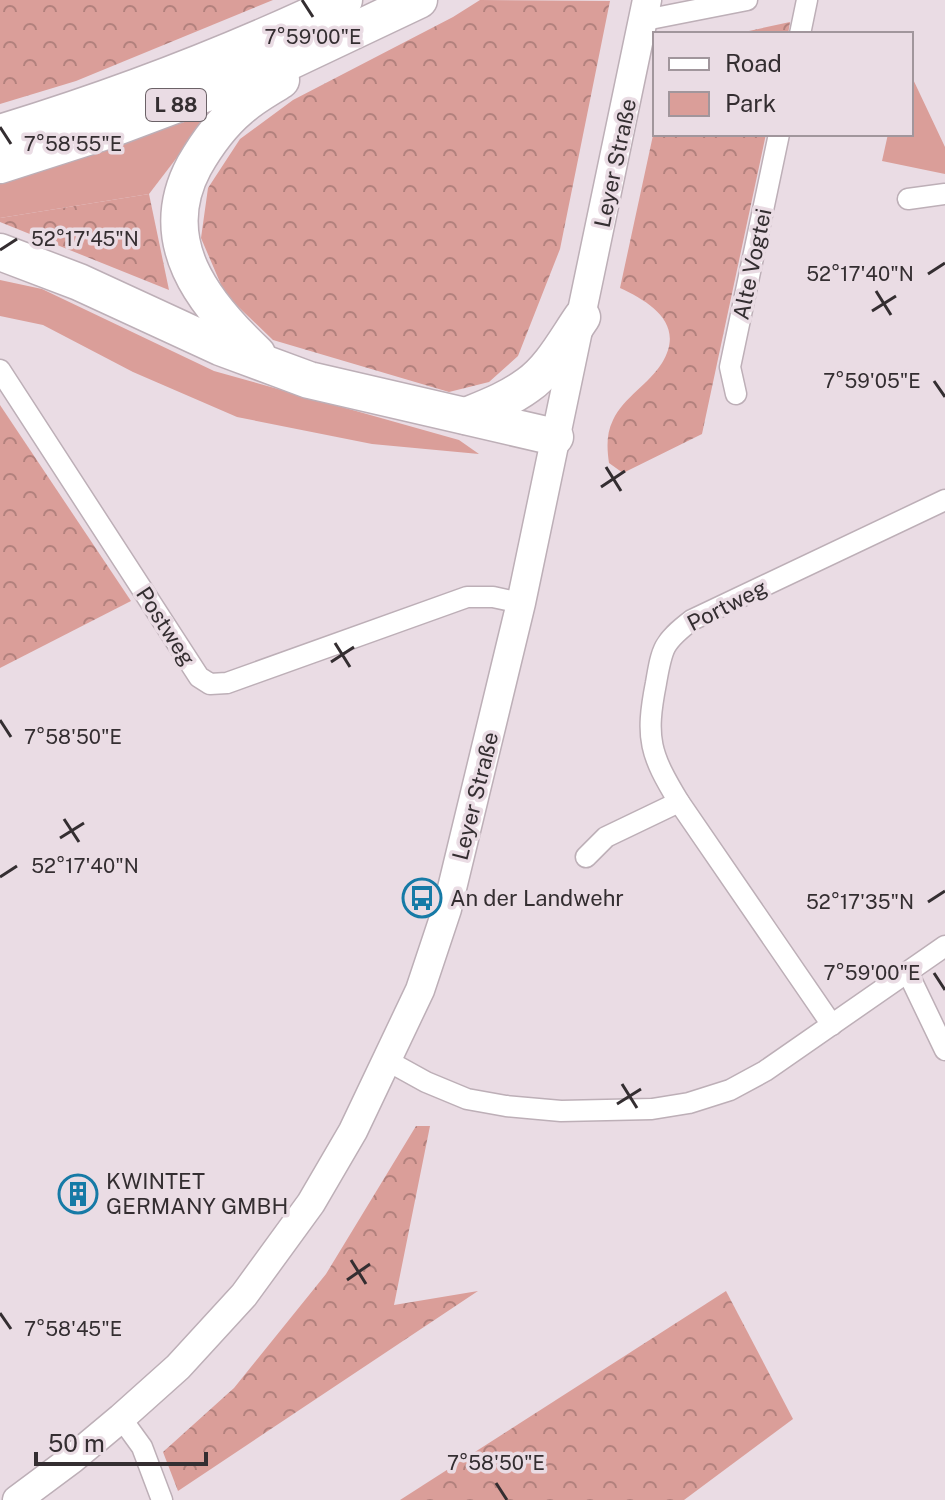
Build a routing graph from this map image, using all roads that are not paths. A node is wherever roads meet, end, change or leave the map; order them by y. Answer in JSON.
{"nodes":[{"id":1,"x":419,"y":0,"type":"edge"},
{"id":2,"x":747,"y":0,"type":"edge"},
{"id":3,"x":807,"y":0,"type":"edge"},
{"id":4,"x":646,"y":10,"type":"edge"},
{"id":5,"x":346,"y":17,"type":"edge"},
{"id":6,"x":800,"y":32,"type":"edge"},
{"id":7,"x":0,"y":133,"type":"edge"},
{"id":8,"x":779,"y":136,"type":"edge"},
{"id":9,"x":0,"y":165,"type":"edge"},
{"id":10,"x":945,"y":194,"type":"edge"},
{"id":11,"x":908,"y":199,"type":"dead end"},
{"id":12,"x":0,"y":252,"type":"edge"},
{"id":13,"x":582,"y":317,"type":"junction"},
{"id":14,"x":269,"y":365,"type":"junction"},
{"id":15,"x":0,"y":370,"type":"edge"},
{"id":16,"x":736,"y":394,"type":"dead end"},
{"id":17,"x":466,"y":416,"type":"junction"},
{"id":18,"x":555,"y":437,"type":"junction"},
{"id":19,"x":945,"y":500,"type":"edge"},
{"id":20,"x":521,"y":603,"type":"junction"},
{"id":21,"x":679,"y":802,"type":"junction"},
{"id":22,"x":586,"y":857,"type":"dead end"},
{"id":23,"x":945,"y":946,"type":"edge"},
{"id":24,"x":908,"y":973,"type":"junction"},
{"id":25,"x":832,"y":1025,"type":"junction"},
{"id":26,"x":945,"y":1050,"type":"edge"},
{"id":27,"x":388,"y":1061,"type":"junction"},
{"id":28,"x":121,"y":1418,"type":"junction"},
{"id":29,"x":17,"y":1500,"type":"edge"},
{"id":30,"x":162,"y":1500,"type":"edge"}],
"edges":[{"from":1,"to":5,"type":"highway","number":"L 88"},
{"from":2,"to":4,"type":"street"},
{"from":3,"to":6,"type":"street"},
{"from":4,"to":13,"type":"street","name":"Leyer Straße"},
{"from":5,"to":7,"type":"highway","number":"L 88"},
{"from":5,"to":9,"type":"highway","number":"L 88"},
{"from":5,"to":14,"type":"highway"},
{"from":8,"to":16,"type":"street","name":"Alte Vogtei"},
{"from":10,"to":11,"type":"street"},
{"from":12,"to":14,"type":"highway"},
{"from":13,"to":17,"type":"highway"},
{"from":13,"to":18,"type":"street","name":"Leyer Straße"},
{"from":14,"to":17,"type":"highway"},
{"from":15,"to":20,"type":"street","name":"Postweg"},
{"from":17,"to":18,"type":"highway"},
{"from":18,"to":20,"type":"street","name":"Leyer Straße"},
{"from":19,"to":21,"type":"street","name":"Portweg"},
{"from":20,"to":27,"type":"street","name":"Leyer Straße"},
{"from":21,"to":22,"type":"street"},
{"from":21,"to":25,"type":"street","name":"Portweg"},
{"from":23,"to":24,"type":"street"},
{"from":24,"to":25,"type":"street"},
{"from":24,"to":26,"type":"street"},
{"from":25,"to":27,"type":"street"},
{"from":27,"to":28,"type":"street","name":"Leyer Straße"},
{"from":28,"to":29,"type":"street","name":"Leyer Straße"},
{"from":28,"to":30,"type":"street"}]}
